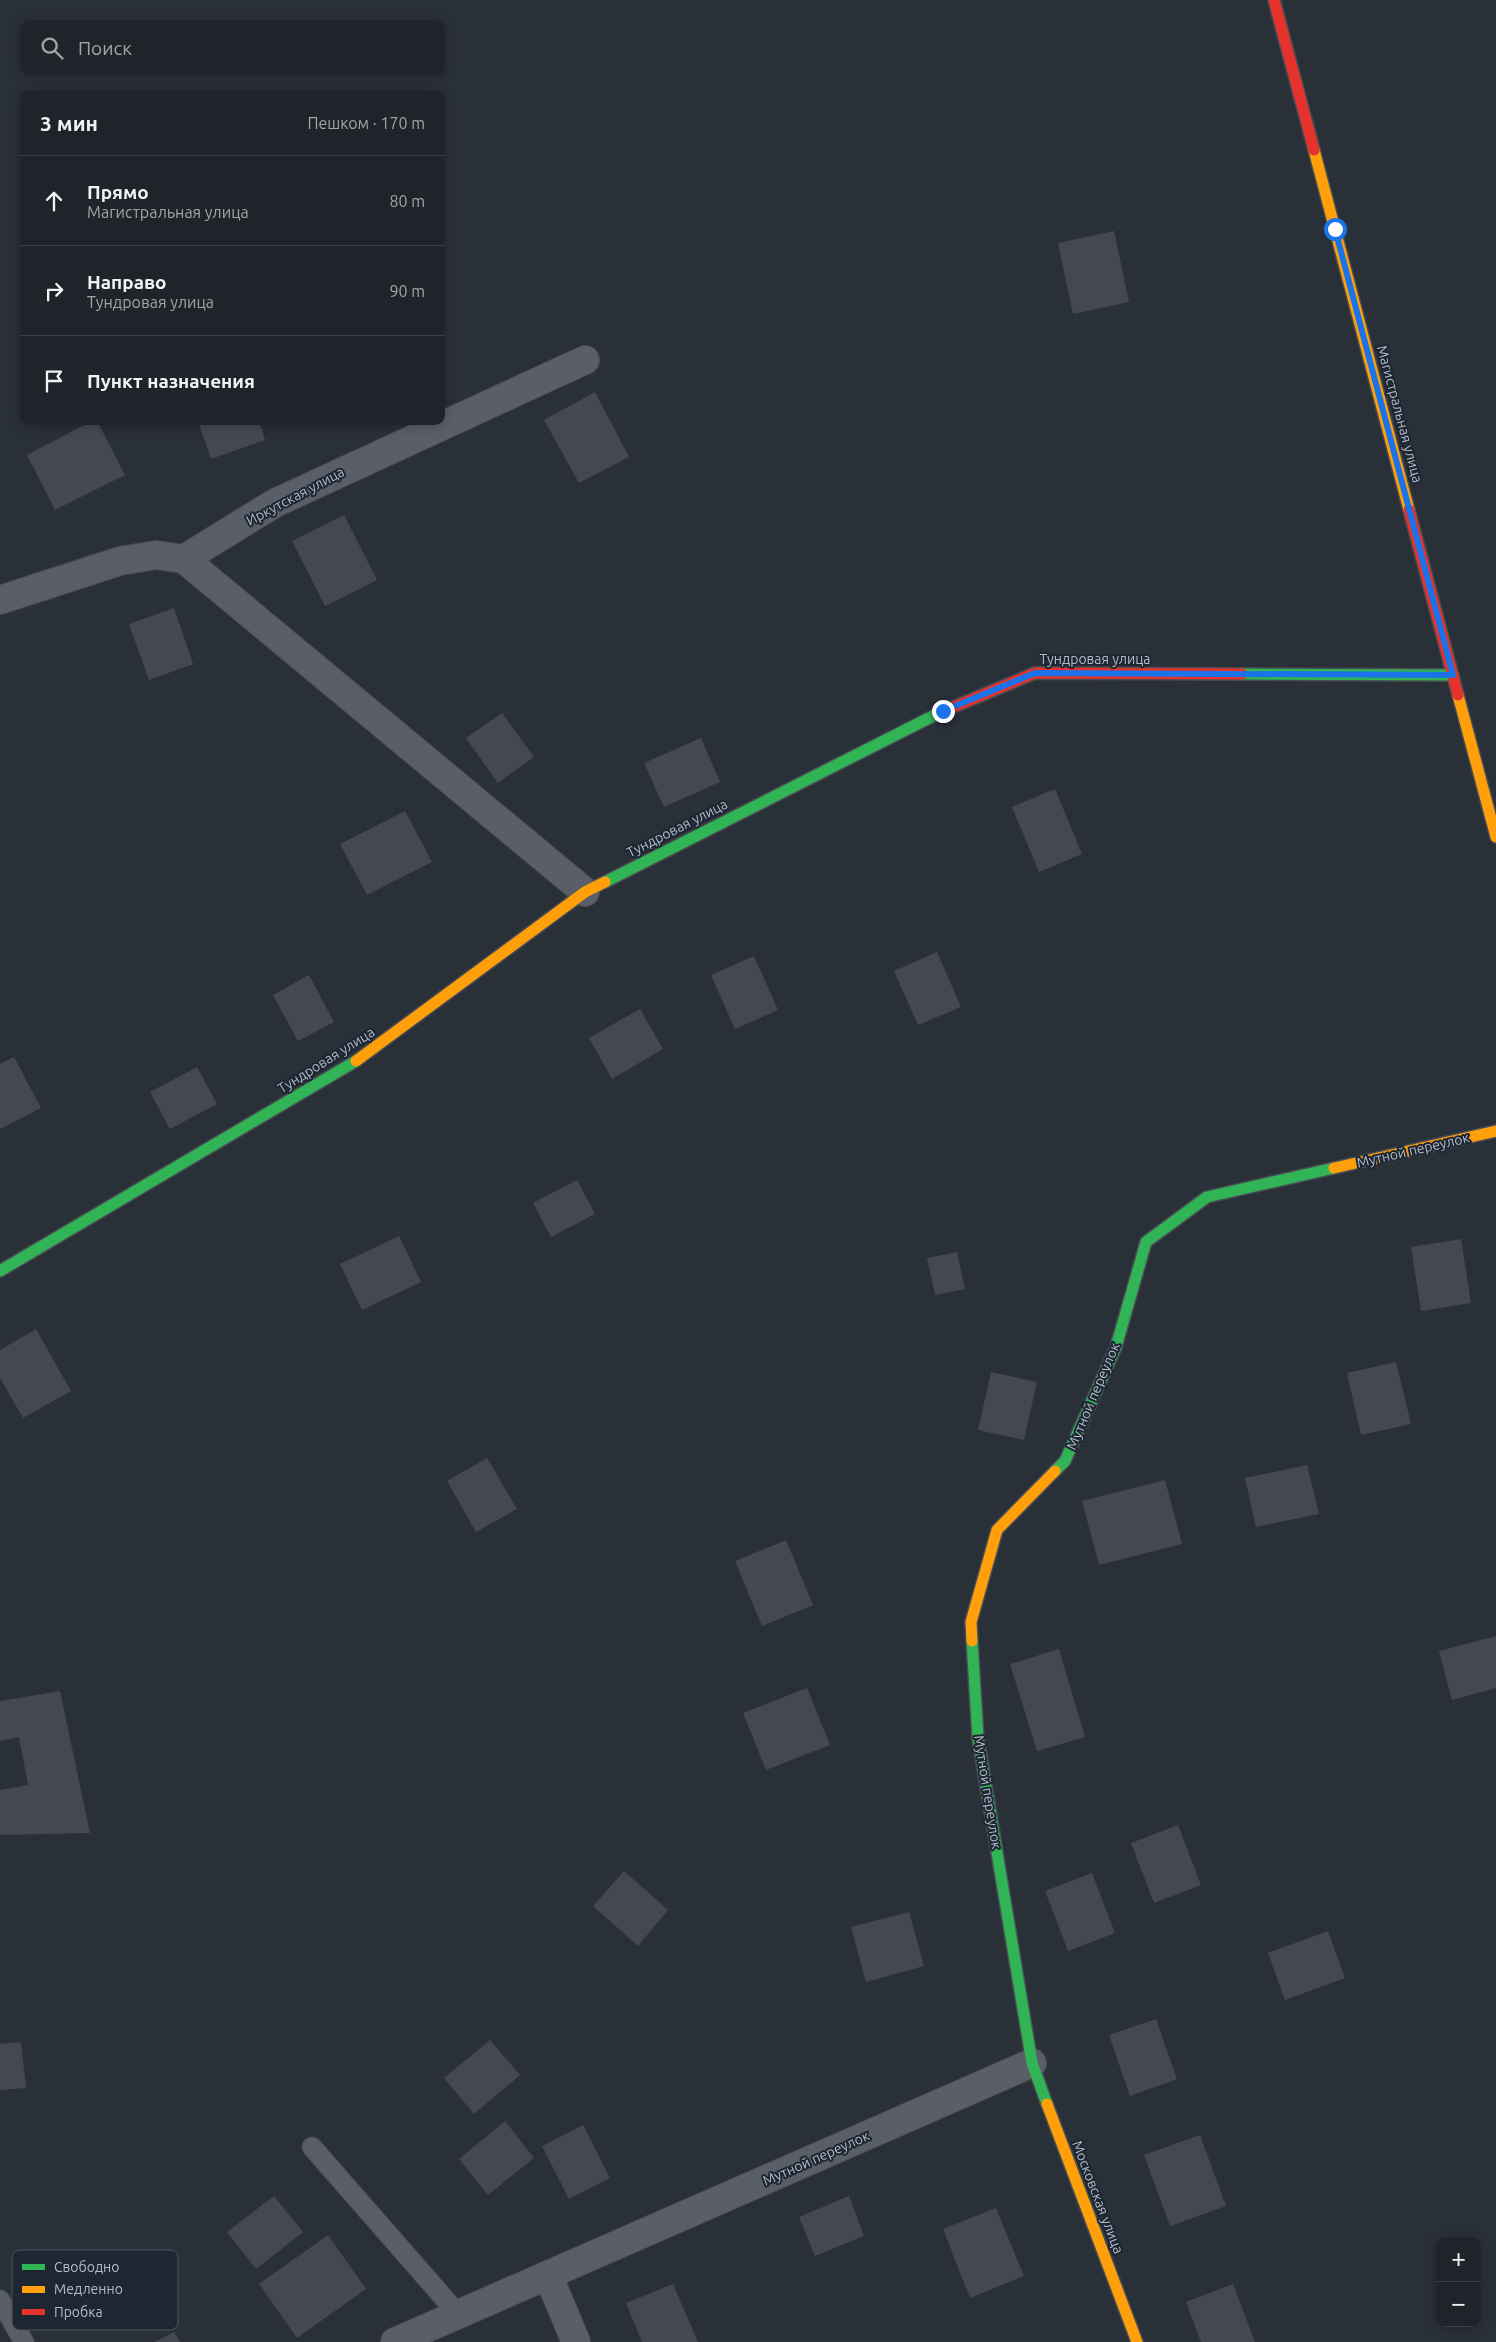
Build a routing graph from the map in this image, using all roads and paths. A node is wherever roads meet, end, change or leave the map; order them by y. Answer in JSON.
{"nodes":[{"id":1,"x":1274,"y":0,"type":"edge"},
{"id":2,"x":585,"y":360,"type":"dead end"},
{"id":3,"x":444,"y":425,"type":"edge"},
{"id":4,"x":445,"y":425,"type":"edge"},
{"id":5,"x":184,"y":560,"type":"junction"},
{"id":6,"x":0,"y":600,"type":"edge"},
{"id":7,"x":1453,"y":675,"type":"junction"},
{"id":8,"x":1496,"y":837,"type":"edge"},
{"id":9,"x":585,"y":892,"type":"junction"},
{"id":10,"x":1496,"y":1131,"type":"edge"},
{"id":11,"x":0,"y":1271,"type":"edge"},
{"id":12,"x":1032,"y":2063,"type":"junction"},
{"id":13,"x":312,"y":2147,"type":"dead end"},
{"id":14,"x":548,"y":2275,"type":"junction"},
{"id":15,"x":0,"y":2300,"type":"edge"},
{"id":16,"x":458,"y":2314,"type":"junction"},
{"id":17,"x":12,"y":2321,"type":"edge"},
{"id":18,"x":17,"y":2330,"type":"edge"},
{"id":19,"x":24,"y":2342,"type":"edge"},
{"id":20,"x":395,"y":2342,"type":"edge"},
{"id":21,"x":576,"y":2342,"type":"edge"},
{"id":22,"x":1137,"y":2342,"type":"edge"}],
"edges":[{"from":1,"to":7,"type":"street","name":"Магистральная улица"},
{"from":2,"to":4,"type":"street","name":"Иркутская улица"},
{"from":3,"to":5,"type":"street","name":"Иркутская улица"},
{"from":5,"to":6,"type":"street"},
{"from":5,"to":9,"type":"street"},
{"from":7,"to":8,"type":"street","name":"Магистральная улица"},
{"from":7,"to":9,"type":"street","name":"Тундровая улица"},
{"from":9,"to":11,"type":"street","name":"Тундровая улица"},
{"from":10,"to":12,"type":"street","name":"Мутной переулок"},
{"from":12,"to":14,"type":"street","name":"Мутной переулок"},
{"from":12,"to":22,"type":"street","name":"Московская улица"},
{"from":13,"to":16,"type":"lane"},
{"from":14,"to":16,"type":"street","name":"Мутной переулок"},
{"from":14,"to":21,"type":"street"},
{"from":15,"to":17,"type":"lane"},
{"from":16,"to":20,"type":"street","name":"Мутной переулок"},
{"from":18,"to":19,"type":"lane"}]}
